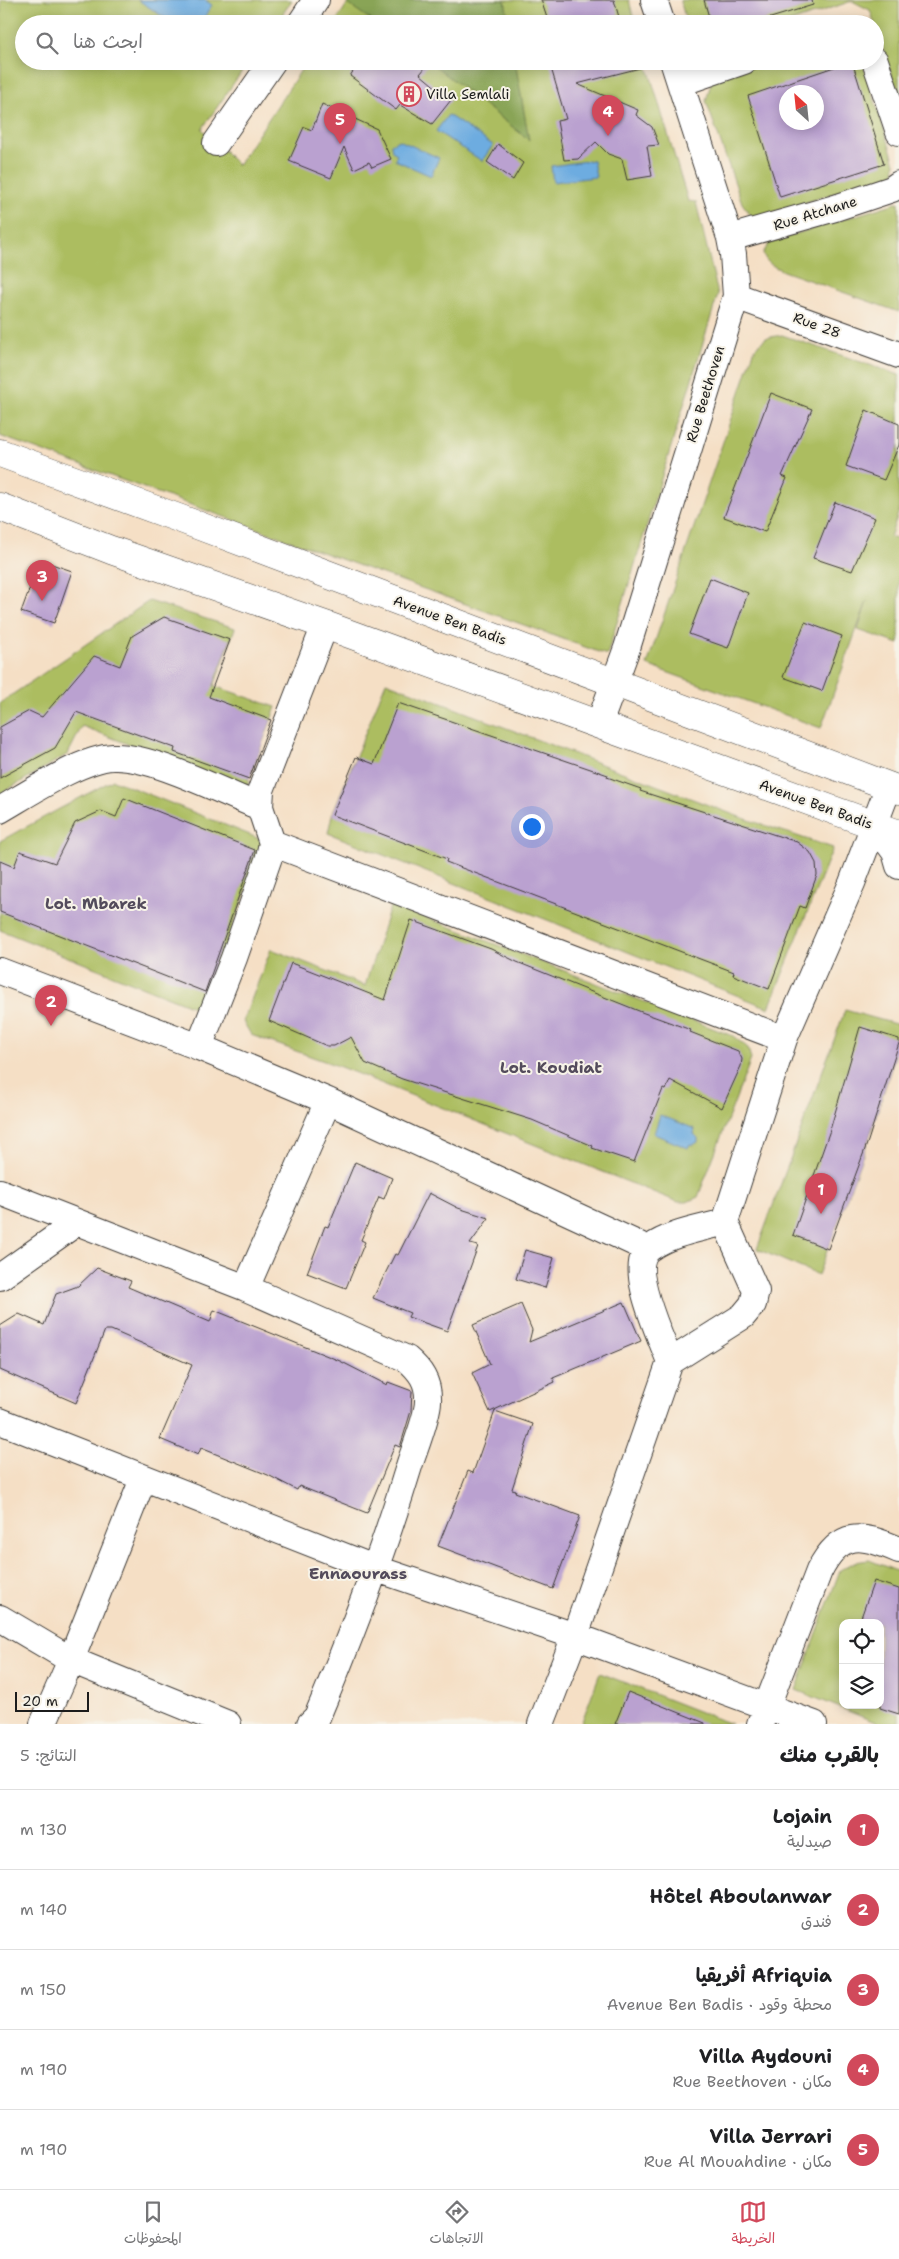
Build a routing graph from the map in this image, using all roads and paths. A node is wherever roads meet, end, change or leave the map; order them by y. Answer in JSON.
{"nodes":[{"id":1,"x":316,"y":0,"type":"edge"},
{"id":2,"x":654,"y":0,"type":"edge"},
{"id":3,"x":306,"y":15,"type":"edge"},
{"id":4,"x":659,"y":15,"type":"edge"},
{"id":5,"x":268,"y":70,"type":"edge"},
{"id":6,"x":688,"y":70,"type":"edge"},
{"id":7,"x":878,"y":70,"type":"edge"},
{"id":8,"x":676,"y":72,"type":"edge"},
{"id":9,"x":899,"y":132,"type":"edge"},
{"id":10,"x":216,"y":143,"type":"dead end"},
{"id":11,"x":899,"y":184,"type":"edge"},
{"id":12,"x":730,"y":238,"type":"junction"},
{"id":13,"x":736,"y":296,"type":"junction"},
{"id":14,"x":899,"y":355,"type":"edge"},
{"id":15,"x":0,"y":453,"type":"edge"},
{"id":16,"x":0,"y":507,"type":"edge"},
{"id":17,"x":325,"y":625,"type":"junction"},
{"id":18,"x":615,"y":682,"type":"junction"},
{"id":19,"x":598,"y":724,"type":"junction"},
{"id":20,"x":894,"y":788,"type":"edge"},
{"id":21,"x":260,"y":807,"type":"junction"},
{"id":22,"x":0,"y":810,"type":"edge"},
{"id":23,"x":887,"y":829,"type":"edge"},
{"id":24,"x":272,"y":843,"type":"junction"},
{"id":25,"x":899,"y":866,"type":"edge"},
{"id":26,"x":0,"y":971,"type":"edge"},
{"id":27,"x":784,"y":1039,"type":"junction"},
{"id":28,"x":199,"y":1047,"type":"junction"},
{"id":29,"x":328,"y":1101,"type":"junction"},
{"id":30,"x":0,"y":1192,"type":"edge"},
{"id":31,"x":725,"y":1222,"type":"junction"},
{"id":32,"x":76,"y":1223,"type":"junction"},
{"id":33,"x":648,"y":1249,"type":"junction"},
{"id":34,"x":0,"y":1277,"type":"edge"},
{"id":35,"x":246,"y":1288,"type":"junction"},
{"id":36,"x":670,"y":1362,"type":"junction"},
{"id":37,"x":0,"y":1421,"type":"edge"},
{"id":38,"x":143,"y":1479,"type":"junction"},
{"id":39,"x":899,"y":1550,"type":"edge"},
{"id":40,"x":374,"y":1568,"type":"junction"},
{"id":41,"x":0,"y":1618,"type":"edge"},
{"id":42,"x":575,"y":1636,"type":"junction"},
{"id":43,"x":72,"y":1660,"type":"junction"},
{"id":44,"x":764,"y":1715,"type":"edge"},
{"id":45,"x":43,"y":1724,"type":"edge"},
{"id":46,"x":228,"y":1724,"type":"edge"},
{"id":47,"x":310,"y":1724,"type":"edge"},
{"id":48,"x":541,"y":1724,"type":"edge"},
{"id":49,"x":814,"y":1724,"type":"edge"}],
"edges":[{"from":1,"to":3,"type":"street"},
{"from":2,"to":4,"type":"street"},
{"from":5,"to":10,"type":"street"},
{"from":6,"to":8,"type":"street"},
{"from":7,"to":9,"type":"street"},
{"from":8,"to":12,"type":"street","name":"Rue Beethoven"},
{"from":11,"to":12,"type":"street","name":"Rue Atchane"},
{"from":12,"to":13,"type":"street","name":"Rue Beethoven"},
{"from":13,"to":14,"type":"street","name":"Rue 28"},
{"from":13,"to":18,"type":"street","name":"Rue Beethoven"},
{"from":15,"to":18,"type":"main road","name":"Avenue Ben Badis"},
{"from":16,"to":17,"type":"main road","name":"Avenue Ben Badis"},
{"from":17,"to":19,"type":"main road","name":"Avenue Ben Badis"},
{"from":17,"to":21,"type":"street"},
{"from":18,"to":19,"type":"street","name":"Rue Beethoven"},
{"from":18,"to":20,"type":"main road","name":"Avenue Ben Badis"},
{"from":19,"to":23,"type":"main road","name":"Avenue Ben Badis"},
{"from":20,"to":23,"type":"street"},
{"from":21,"to":22,"type":"street"},
{"from":21,"to":24,"type":"street"},
{"from":23,"to":25,"type":"street"},
{"from":23,"to":27,"type":"street"},
{"from":24,"to":27,"type":"street"},
{"from":24,"to":28,"type":"street"},
{"from":26,"to":28,"type":"street"},
{"from":27,"to":31,"type":"street"},
{"from":28,"to":29,"type":"street"},
{"from":29,"to":33,"type":"street"},
{"from":29,"to":35,"type":"street"},
{"from":30,"to":32,"type":"street"},
{"from":31,"to":33,"type":"street"},
{"from":31,"to":36,"type":"street"},
{"from":32,"to":34,"type":"street"},
{"from":32,"to":35,"type":"street"},
{"from":33,"to":36,"type":"street"},
{"from":35,"to":40,"type":"street"},
{"from":36,"to":42,"type":"street"},
{"from":37,"to":38,"type":"street"},
{"from":38,"to":40,"type":"street"},
{"from":38,"to":43,"type":"street"},
{"from":39,"to":44,"type":"street"},
{"from":40,"to":42,"type":"street"},
{"from":40,"to":47,"type":"street"},
{"from":41,"to":43,"type":"street"},
{"from":42,"to":44,"type":"street"},
{"from":42,"to":48,"type":"street"},
{"from":43,"to":45,"type":"street"},
{"from":43,"to":46,"type":"street"},
{"from":44,"to":49,"type":"street"}]}
